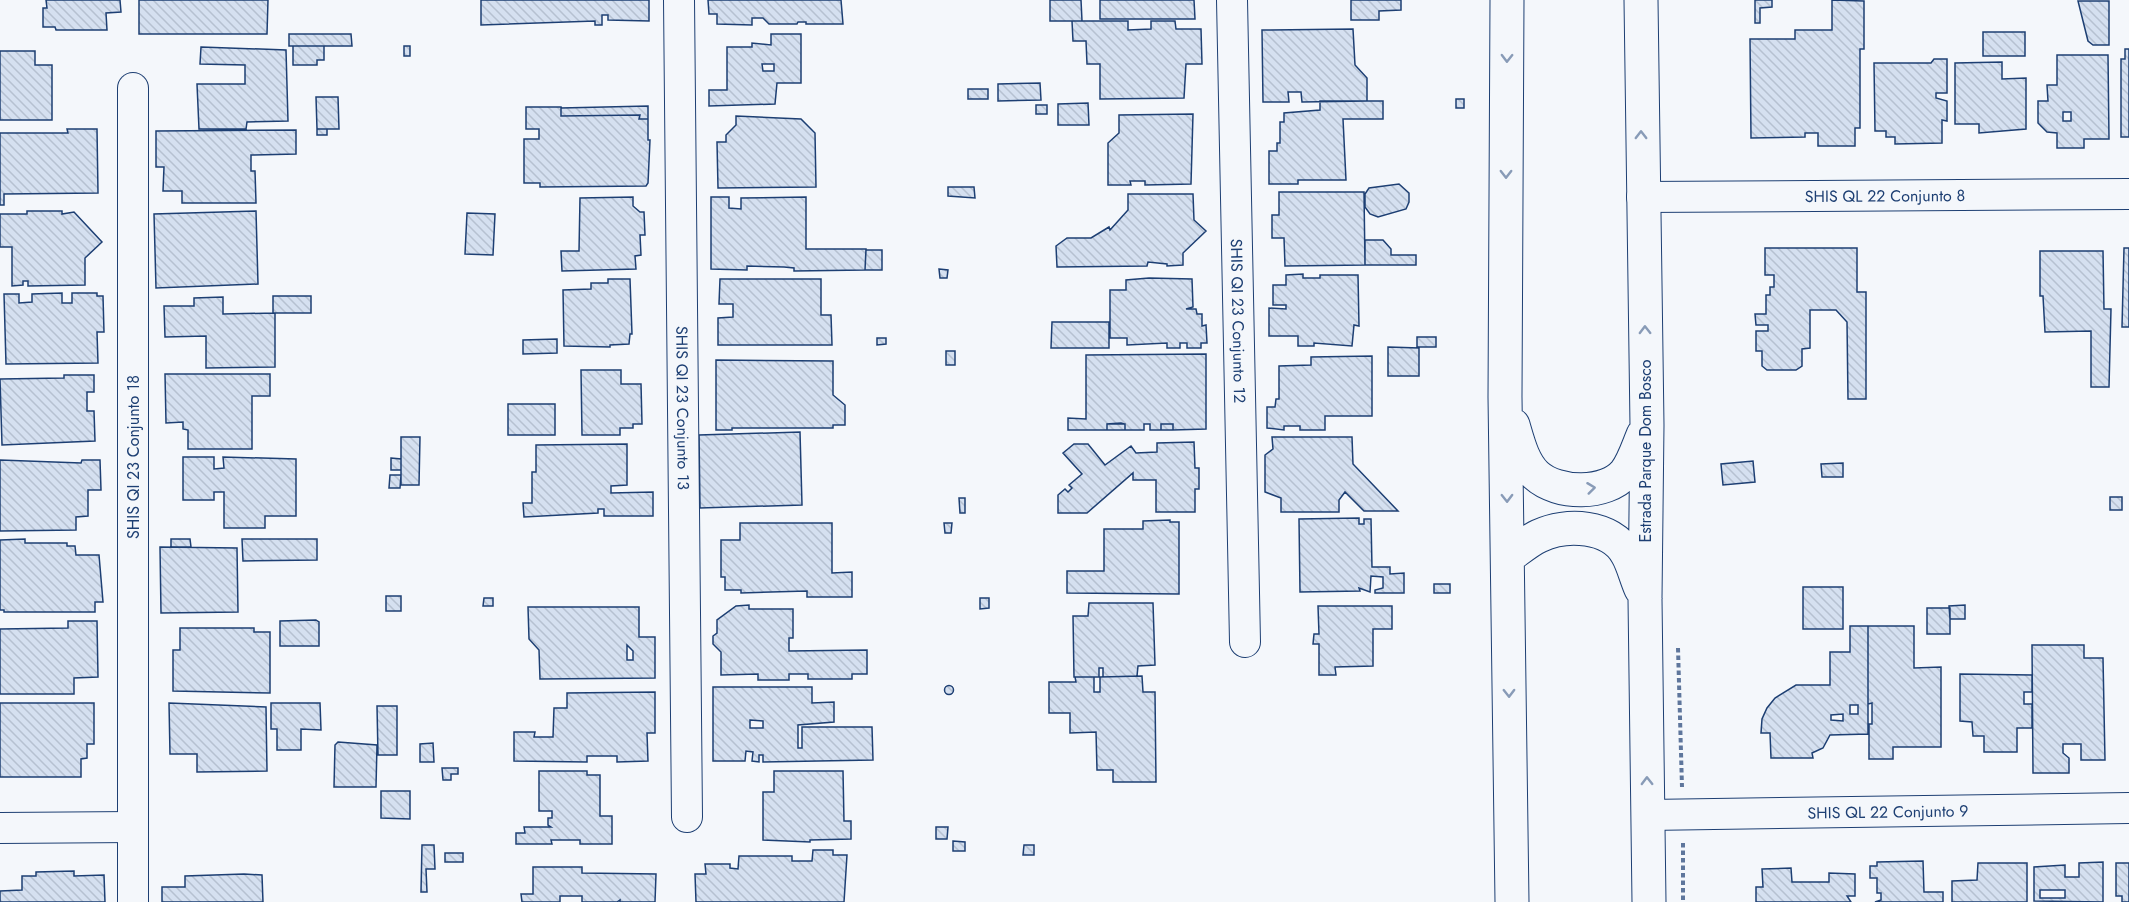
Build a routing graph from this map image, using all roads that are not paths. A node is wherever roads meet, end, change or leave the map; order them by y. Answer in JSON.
{"nodes":[{"id":1,"x":679,"y":0,"type":"edge"},
{"id":2,"x":1232,"y":0,"type":"edge"},
{"id":3,"x":1507,"y":0,"type":"edge"},
{"id":4,"x":1641,"y":0,"type":"edge"},
{"id":5,"x":133,"y":88,"type":"dead end"},
{"id":6,"x":2129,"y":194,"type":"edge"},
{"id":7,"x":1642,"y":197,"type":"junction"},
{"id":8,"x":1505,"y":397,"type":"junction"},
{"id":9,"x":1647,"y":425,"type":"junction"},
{"id":10,"x":1508,"y":556,"type":"junction"},
{"id":11,"x":1645,"y":599,"type":"junction"},
{"id":12,"x":1245,"y":642,"type":"dead end"},
{"id":13,"x":2129,"y":808,"type":"edge"},
{"id":14,"x":1648,"y":815,"type":"junction"},
{"id":15,"x":687,"y":817,"type":"dead end"},
{"id":16,"x":133,"y":827,"type":"junction"},
{"id":17,"x":0,"y":828,"type":"edge"},
{"id":18,"x":134,"y":902,"type":"edge"},
{"id":19,"x":1512,"y":902,"type":"edge"},
{"id":20,"x":1649,"y":902,"type":"edge"}],
"edges":[{"from":1,"to":15,"type":"street","name":"SHIS QI 23 Conjunto 13"},
{"from":2,"to":12,"type":"street","name":"SHIS QI 23 Conjunto 12"},
{"from":3,"to":8,"type":"main road","one_way":true},
{"from":7,"to":4,"type":"main road","name":"Estrada Parque Dom Bosco","one_way":true},
{"from":5,"to":16,"type":"street","name":"SHIS QI 23 Conjunto 18"},
{"from":6,"to":7,"type":"street","name":"SHIS QL 22 Conjunto 8"},
{"from":9,"to":7,"type":"main road","name":"Estrada Parque Dom Bosco","one_way":true},
{"from":8,"to":9,"type":"main road","one_way":true},
{"from":8,"to":10,"type":"main road","one_way":true},
{"from":9,"to":11,"type":"main road","name":"Estrada Parque Dom Bosco"},
{"from":10,"to":11,"type":"main road"},
{"from":10,"to":19,"type":"main road","one_way":true},
{"from":14,"to":11,"type":"main road","name":"Estrada Parque Dom Bosco","one_way":true},
{"from":13,"to":14,"type":"street","name":"SHIS QL 22 Conjunto 9"},
{"from":14,"to":20,"type":"main road","name":"Estrada Parque Dom Bosco"},
{"from":16,"to":17,"type":"street"},
{"from":16,"to":18,"type":"street","name":"SHIS QI 23 Conjunto 18"}]}
